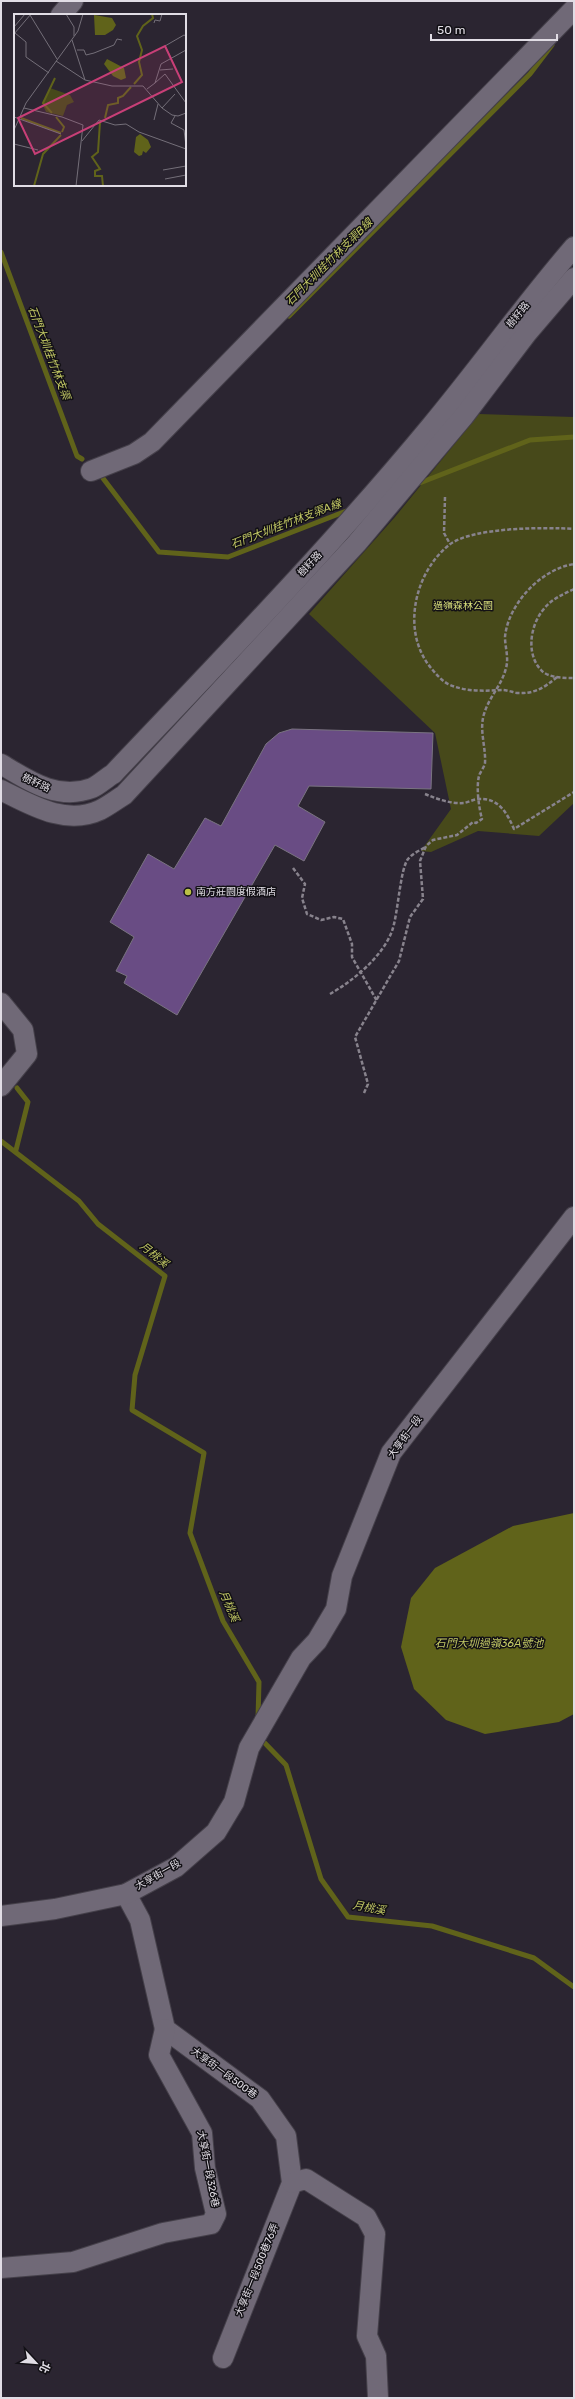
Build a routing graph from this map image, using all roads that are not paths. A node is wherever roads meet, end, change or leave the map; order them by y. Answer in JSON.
{"nodes":[{"id":1,"x":73,"y":1,"type":"edge"},
{"id":2,"x":568,"y":1,"type":"edge"},
{"id":3,"x":574,"y":9,"type":"edge"},
{"id":4,"x":62,"y":14,"type":"edge"},
{"id":5,"x":574,"y":247,"type":"edge"},
{"id":6,"x":574,"y":278,"type":"edge"},
{"id":7,"x":91,"y":472,"type":"dead end"},
{"id":8,"x":1,"y":764,"type":"edge"},
{"id":9,"x":1,"y":790,"type":"edge"},
{"id":10,"x":1,"y":1002,"type":"edge"},
{"id":11,"x":1,"y":1086,"type":"edge"},
{"id":12,"x":574,"y":1217,"type":"edge"},
{"id":13,"x":126,"y":1894,"type":"junction"},
{"id":14,"x":1,"y":1916,"type":"edge"},
{"id":15,"x":165,"y":2029,"type":"junction"},
{"id":16,"x":292,"y":2183,"type":"junction"},
{"id":17,"x":1,"y":2268,"type":"edge"},
{"id":18,"x":223,"y":2358,"type":"dead end"},
{"id":19,"x":378,"y":2398,"type":"edge"}],
"edges":[{"from":1,"to":4,"type":"street"},
{"from":2,"to":3,"type":"street"},
{"from":3,"to":7,"type":"street"},
{"from":5,"to":8,"type":"street","name":"樹籽路"},
{"from":6,"to":9,"type":"street","name":"樹籽路"},
{"from":10,"to":11,"type":"street"},
{"from":12,"to":13,"type":"street","name":"大享街一段"},
{"from":13,"to":14,"type":"street","name":"大享街一段"},
{"from":13,"to":15,"type":"street"},
{"from":15,"to":16,"type":"street","name":"大享街一段500巷"},
{"from":15,"to":17,"type":"street","name":"大享街一段326巷"},
{"from":16,"to":18,"type":"street","name":"大享街一段500巷76弄"},
{"from":16,"to":19,"type":"street"}]}
